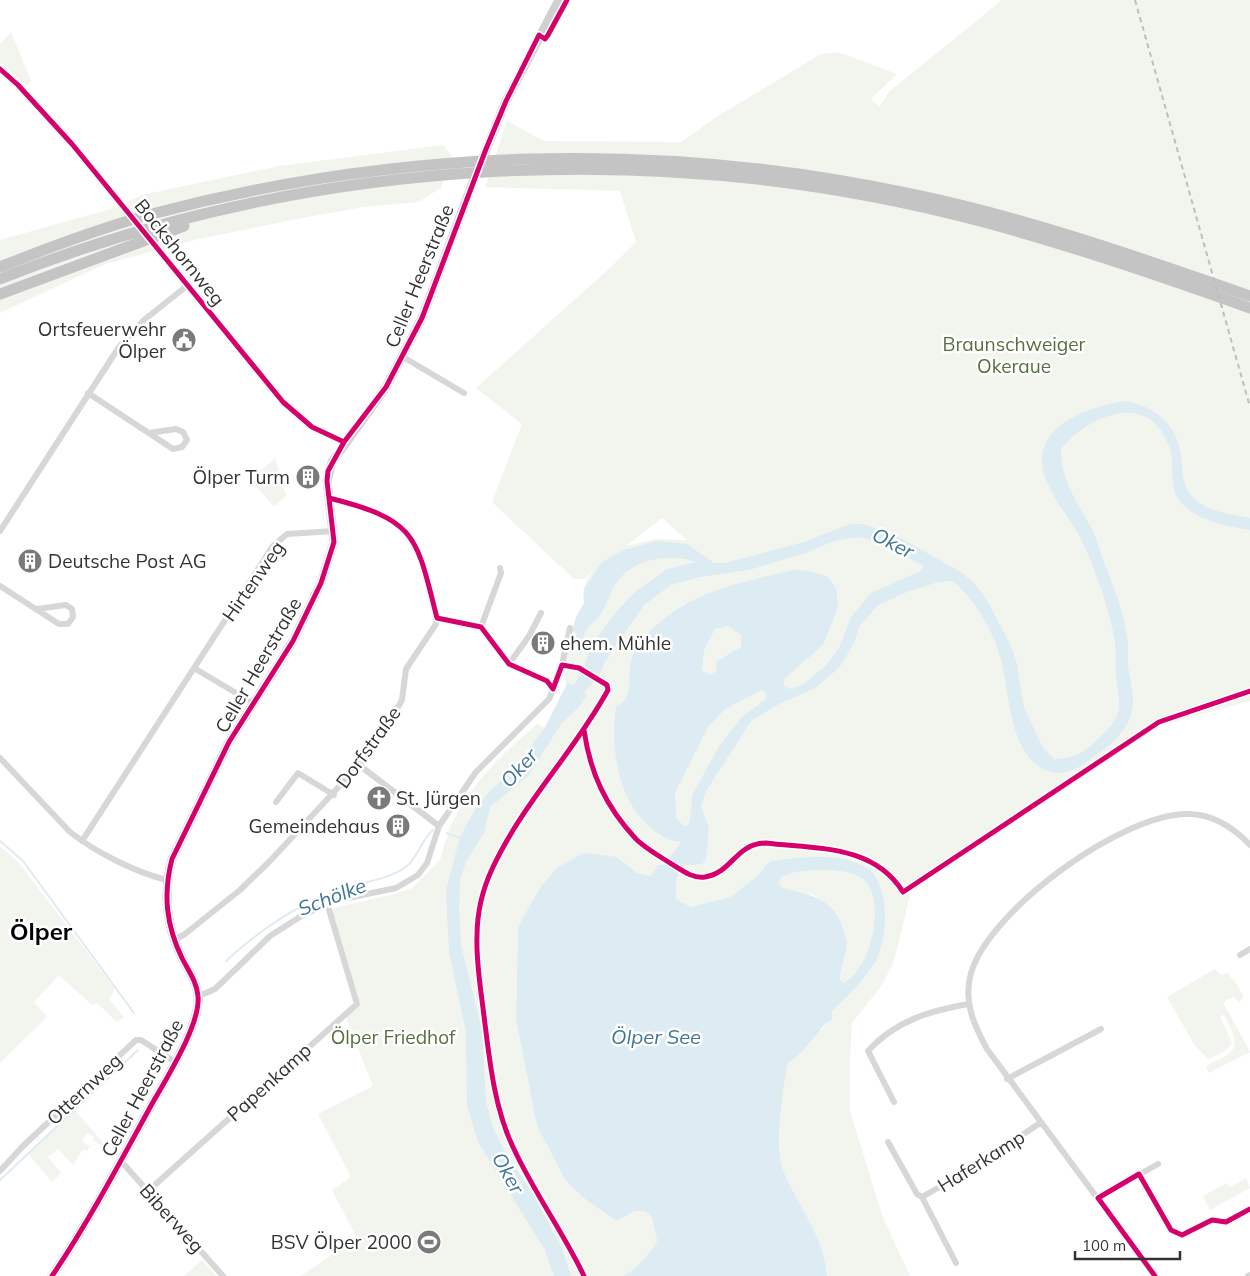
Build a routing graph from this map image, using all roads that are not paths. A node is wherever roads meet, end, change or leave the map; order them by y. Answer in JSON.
{"nodes":[{"id":1,"x":558,"y":0,"type":"edge"},
{"id":2,"x":0,"y":69,"type":"edge"},
{"id":3,"x":503,"y":166,"type":"junction"},
{"id":4,"x":816,"y":182,"type":"junction"},
{"id":5,"x":124,"y":241,"type":"junction"},
{"id":6,"x":41,"y":251,"type":"junction"},
{"id":7,"x":0,"y":259,"type":"edge"},
{"id":8,"x":0,"y":267,"type":"edge"},
{"id":9,"x":0,"y":279,"type":"edge"},
{"id":10,"x":32,"y":281,"type":"junction"},
{"id":11,"x":188,"y":285,"type":"junction"},
{"id":12,"x":0,"y":294,"type":"edge"},
{"id":13,"x":1250,"y":296,"type":"edge"},
{"id":14,"x":0,"y":299,"type":"edge"},
{"id":15,"x":1250,"y":308,"type":"edge"},
{"id":16,"x":402,"y":357,"type":"junction"},
{"id":17,"x":464,"y":393,"type":"dead end"},
{"id":18,"x":88,"y":394,"type":"junction"},
{"id":19,"x":149,"y":433,"type":"junction"},
{"id":20,"x":344,"y":442,"type":"junction"},
{"id":21,"x":330,"y":498,"type":"junction"},
{"id":22,"x":0,"y":531,"type":"edge"},
{"id":23,"x":334,"y":531,"type":"junction"},
{"id":24,"x":500,"y":568,"type":"dead end"},
{"id":25,"x":0,"y":586,"type":"edge"},
{"id":26,"x":37,"y":610,"type":"junction"},
{"id":27,"x":541,"y":613,"type":"dead end"},
{"id":28,"x":437,"y":618,"type":"junction"},
{"id":29,"x":481,"y":627,"type":"junction"},
{"id":30,"x":570,"y":628,"type":"dead end"},
{"id":31,"x":509,"y":664,"type":"junction"},
{"id":32,"x":194,"y":668,"type":"junction"},
{"id":33,"x":553,"y":689,"type":"junction"},
{"id":34,"x":253,"y":704,"type":"junction"},
{"id":35,"x":0,"y":758,"type":"edge"},
{"id":36,"x":359,"y":765,"type":"junction"},
{"id":37,"x":334,"y":795,"type":"junction"},
{"id":38,"x":276,"y":802,"type":"dead end"},
{"id":39,"x":439,"y":826,"type":"junction"},
{"id":40,"x":82,"y":841,"type":"junction"},
{"id":41,"x":1250,"y":845,"type":"edge"},
{"id":42,"x":166,"y":880,"type":"junction"},
{"id":43,"x":327,"y":904,"type":"junction"},
{"id":44,"x":174,"y":940,"type":"junction"},
{"id":45,"x":1250,"y":949,"type":"edge"},
{"id":46,"x":1240,"y":955,"type":"dead end"},
{"id":47,"x":198,"y":996,"type":"junction"},
{"id":48,"x":968,"y":1004,"type":"junction"},
{"id":49,"x":1101,"y":1029,"type":"dead end"},
{"id":50,"x":175,"y":1062,"type":"junction"},
{"id":51,"x":1008,"y":1079,"type":"junction"},
{"id":52,"x":894,"y":1102,"type":"dead end"},
{"id":53,"x":1040,"y":1123,"type":"junction"},
{"id":54,"x":888,"y":1142,"type":"dead end"},
{"id":55,"x":121,"y":1161,"type":"junction"},
{"id":56,"x":1158,"y":1164,"type":"dead end"},
{"id":57,"x":0,"y":1171,"type":"edge"},
{"id":58,"x":1139,"y":1174,"type":"junction"},
{"id":59,"x":148,"y":1191,"type":"junction"},
{"id":60,"x":922,"y":1197,"type":"junction"},
{"id":61,"x":1098,"y":1198,"type":"junction"},
{"id":62,"x":1250,"y":1209,"type":"edge"},
{"id":63,"x":956,"y":1263,"type":"dead end"},
{"id":64,"x":52,"y":1276,"type":"edge"},
{"id":65,"x":223,"y":1276,"type":"edge"},
{"id":66,"x":1155,"y":1276,"type":"edge"}],
"edges":[{"from":1,"to":16,"type":"main road","name":"Celler Heerstraße"},
{"from":2,"to":11,"type":"street","name":"Bockshornweg"},
{"from":3,"to":4,"type":"highway"},
{"from":3,"to":5,"type":"highway"},
{"from":3,"to":6,"type":"highway"},
{"from":4,"to":13,"type":"highway"},
{"from":4,"to":15,"type":"highway"},
{"from":5,"to":9,"type":"highway"},
{"from":5,"to":10,"type":"highway"},
{"from":6,"to":7,"type":"highway"},
{"from":6,"to":8,"type":"highway"},
{"from":10,"to":12,"type":"highway"},
{"from":10,"to":14,"type":"highway"},
{"from":11,"to":18,"type":"street"},
{"from":11,"to":20,"type":"street","name":"Bockshornweg"},
{"from":16,"to":17,"type":"street"},
{"from":16,"to":20,"type":"main road","name":"Celler Heerstraße"},
{"from":18,"to":19,"type":"street"},
{"from":18,"to":22,"type":"street"},
{"from":19,"to":19,"type":"street"},
{"from":20,"to":21,"type":"main road","name":"Celler Heerstraße"},
{"from":21,"to":23,"type":"main road","name":"Celler Heerstraße"},
{"from":21,"to":28,"type":"street"},
{"from":23,"to":32,"type":"street","name":"Hirtenweg"},
{"from":23,"to":34,"type":"main road","name":"Celler Heerstraße"},
{"from":24,"to":29,"type":"street"},
{"from":25,"to":26,"type":"street"},
{"from":26,"to":26,"type":"street"},
{"from":27,"to":31,"type":"street"},
{"from":28,"to":29,"type":"street"},
{"from":28,"to":36,"type":"street","name":"Dorfstraße"},
{"from":29,"to":31,"type":"street"},
{"from":30,"to":33,"type":"street"},
{"from":31,"to":33,"type":"street"},
{"from":32,"to":34,"type":"street"},
{"from":32,"to":40,"type":"street","name":"Hirtenweg"},
{"from":33,"to":39,"type":"street"},
{"from":34,"to":42,"type":"main road","name":"Celler Heerstraße"},
{"from":35,"to":40,"type":"street"},
{"from":36,"to":37,"type":"street","name":"Dorfstraße"},
{"from":36,"to":39,"type":"street"},
{"from":37,"to":38,"type":"street","name":"Dorfstraße"},
{"from":37,"to":44,"type":"street","name":"Dorfstraße"},
{"from":39,"to":43,"type":"street"},
{"from":40,"to":42,"type":"street"},
{"from":41,"to":48,"type":"street"},
{"from":42,"to":44,"type":"main road","name":"Celler Heerstraße"},
{"from":43,"to":47,"type":"street"},
{"from":43,"to":59,"type":"street","name":"Papenkamp"},
{"from":44,"to":47,"type":"main road","name":"Celler Heerstraße"},
{"from":45,"to":46,"type":"street"},
{"from":47,"to":50,"type":"main road","name":"Celler Heerstraße"},
{"from":48,"to":51,"type":"street"},
{"from":48,"to":52,"type":"street"},
{"from":49,"to":51,"type":"street"},
{"from":50,"to":55,"type":"main road","name":"Celler Heerstraße"},
{"from":50,"to":57,"type":"street","name":"Otternweg"},
{"from":51,"to":53,"type":"street"},
{"from":53,"to":60,"type":"street","name":"Haferkamp"},
{"from":53,"to":61,"type":"street"},
{"from":54,"to":60,"type":"street","name":"Haferkamp"},
{"from":55,"to":59,"type":"street","name":"Biberweg"},
{"from":55,"to":64,"type":"main road","name":"Celler Heerstraße"},
{"from":56,"to":58,"type":"street"},
{"from":58,"to":61,"type":"street"},
{"from":58,"to":62,"type":"street"},
{"from":59,"to":65,"type":"street","name":"Biberweg"},
{"from":60,"to":63,"type":"street","name":"Haferkamp"},
{"from":61,"to":66,"type":"street"}]}
